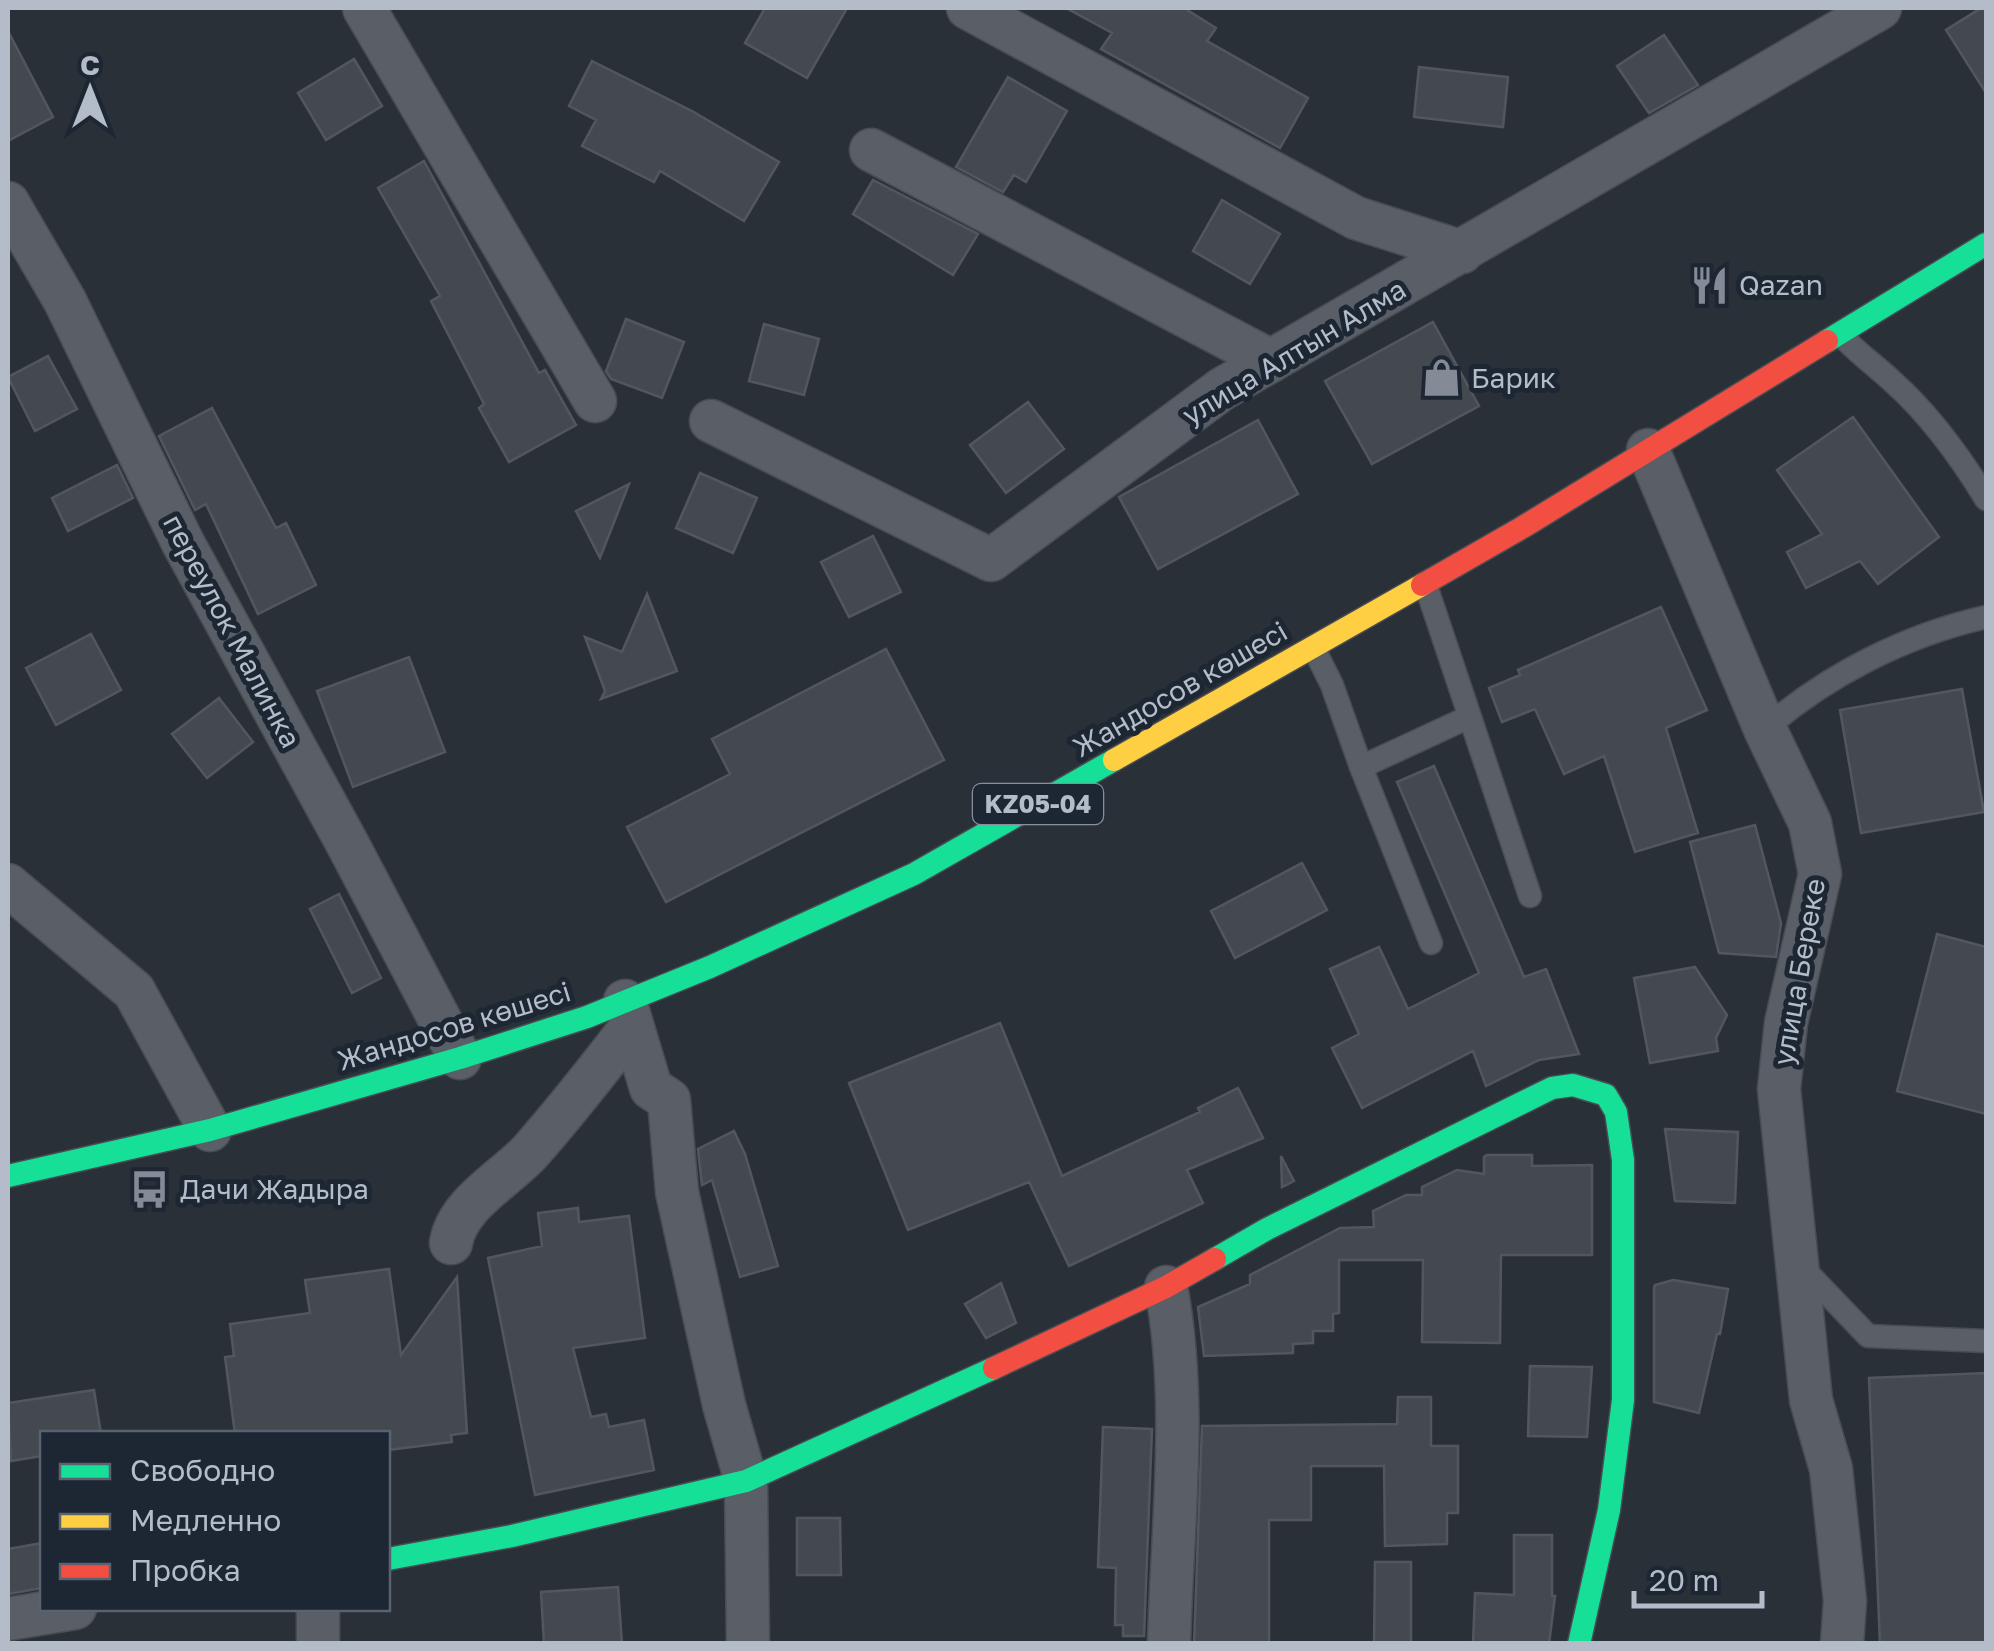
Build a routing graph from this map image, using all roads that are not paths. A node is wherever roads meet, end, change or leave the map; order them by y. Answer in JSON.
{"nodes":[{"id":1,"x":364,"y":8,"type":"edge"},
{"id":2,"x":968,"y":8,"type":"edge"},
{"id":3,"x":1880,"y":8,"type":"edge"},
{"id":4,"x":871,"y":150,"type":"dead end"},
{"id":5,"x":8,"y":203,"type":"edge"},
{"id":6,"x":1986,"y":244,"type":"edge"},
{"id":7,"x":1462,"y":252,"type":"junction"},
{"id":8,"x":1840,"y":333,"type":"junction"},
{"id":9,"x":1271,"y":362,"type":"junction"},
{"id":10,"x":595,"y":401,"type":"dead end"},
{"id":11,"x":710,"y":421,"type":"dead end"},
{"id":12,"x":1648,"y":450,"type":"junction"},
{"id":13,"x":1986,"y":499,"type":"edge"},
{"id":14,"x":1424,"y":583,"type":"junction"},
{"id":15,"x":1986,"y":617,"type":"edge"},
{"id":16,"x":1313,"y":647,"type":"junction"},
{"id":17,"x":1469,"y":718,"type":"junction"},
{"id":18,"x":1765,"y":729,"type":"junction"},
{"id":19,"x":1361,"y":767,"type":"junction"},
{"id":20,"x":8,"y":886,"type":"edge"},
{"id":21,"x":1530,"y":896,"type":"dead end"},
{"id":22,"x":1431,"y":943,"type":"dead end"},
{"id":23,"x":629,"y":1013,"type":"junction"},
{"id":24,"x":460,"y":1058,"type":"junction"},
{"id":25,"x":210,"y":1130,"type":"junction"},
{"id":26,"x":8,"y":1176,"type":"edge"},
{"id":27,"x":451,"y":1243,"type":"dead end"},
{"id":28,"x":1796,"y":1262,"type":"junction"},
{"id":29,"x":1166,"y":1287,"type":"junction"},
{"id":30,"x":1986,"y":1341,"type":"edge"},
{"id":31,"x":746,"y":1481,"type":"junction"},
{"id":32,"x":390,"y":1559,"type":"edge"},
{"id":33,"x":57,"y":1611,"type":"edge"},
{"id":34,"x":318,"y":1611,"type":"edge"},
{"id":35,"x":8,"y":1619,"type":"edge"},
{"id":36,"x":318,"y":1644,"type":"edge"},
{"id":37,"x":748,"y":1644,"type":"edge"},
{"id":38,"x":1168,"y":1644,"type":"edge"},
{"id":39,"x":1579,"y":1644,"type":"edge"},
{"id":40,"x":1842,"y":1644,"type":"edge"}],
"edges":[{"from":1,"to":10,"type":"street"},
{"from":2,"to":7,"type":"street"},
{"from":3,"to":7,"type":"street","name":"улица Алтын Алма"},
{"from":4,"to":9,"type":"street"},
{"from":5,"to":24,"type":"street","name":"переулок Малинка"},
{"from":6,"to":8,"type":"main road","name":"Жандосов көшесі","number":"KZ05-04"},
{"from":7,"to":9,"type":"street","name":"улица Алтын Алма"},
{"from":8,"to":12,"type":"main road","name":"Жандосов көшесі","number":"KZ05-04"},
{"from":8,"to":13,"type":"lane"},
{"from":9,"to":11,"type":"street","name":"улица Алтын Алма"},
{"from":12,"to":14,"type":"main road","name":"Жандосов көшесі","number":"KZ05-04"},
{"from":12,"to":18,"type":"street","name":"улица Береке"},
{"from":14,"to":16,"type":"main road","name":"Жандосов көшесі","number":"KZ05-04"},
{"from":14,"to":17,"type":"lane"},
{"from":15,"to":18,"type":"lane"},
{"from":16,"to":19,"type":"lane"},
{"from":16,"to":23,"type":"main road","name":"Жандосов көшесі","number":"KZ05-04"},
{"from":17,"to":19,"type":"lane"},
{"from":17,"to":21,"type":"lane"},
{"from":18,"to":28,"type":"street","name":"улица Береке"},
{"from":19,"to":22,"type":"lane"},
{"from":20,"to":25,"type":"street"},
{"from":23,"to":24,"type":"main road","name":"Жандосов көшесі","number":"KZ05-04"},
{"from":23,"to":27,"type":"street"},
{"from":23,"to":31,"type":"street"},
{"from":24,"to":25,"type":"main road","name":"Жандосов көшесі","number":"KZ05-04"},
{"from":25,"to":26,"type":"main road","name":"Жандосов көшесі","number":"KZ05-04"},
{"from":28,"to":30,"type":"lane"},
{"from":28,"to":40,"type":"street","name":"улица Береке"},
{"from":29,"to":31,"type":"main road"},
{"from":29,"to":38,"type":"street"},
{"from":29,"to":39,"type":"main road"},
{"from":31,"to":32,"type":"main road"},
{"from":31,"to":37,"type":"street"},
{"from":33,"to":35,"type":"street"},
{"from":34,"to":36,"type":"street"}]}
